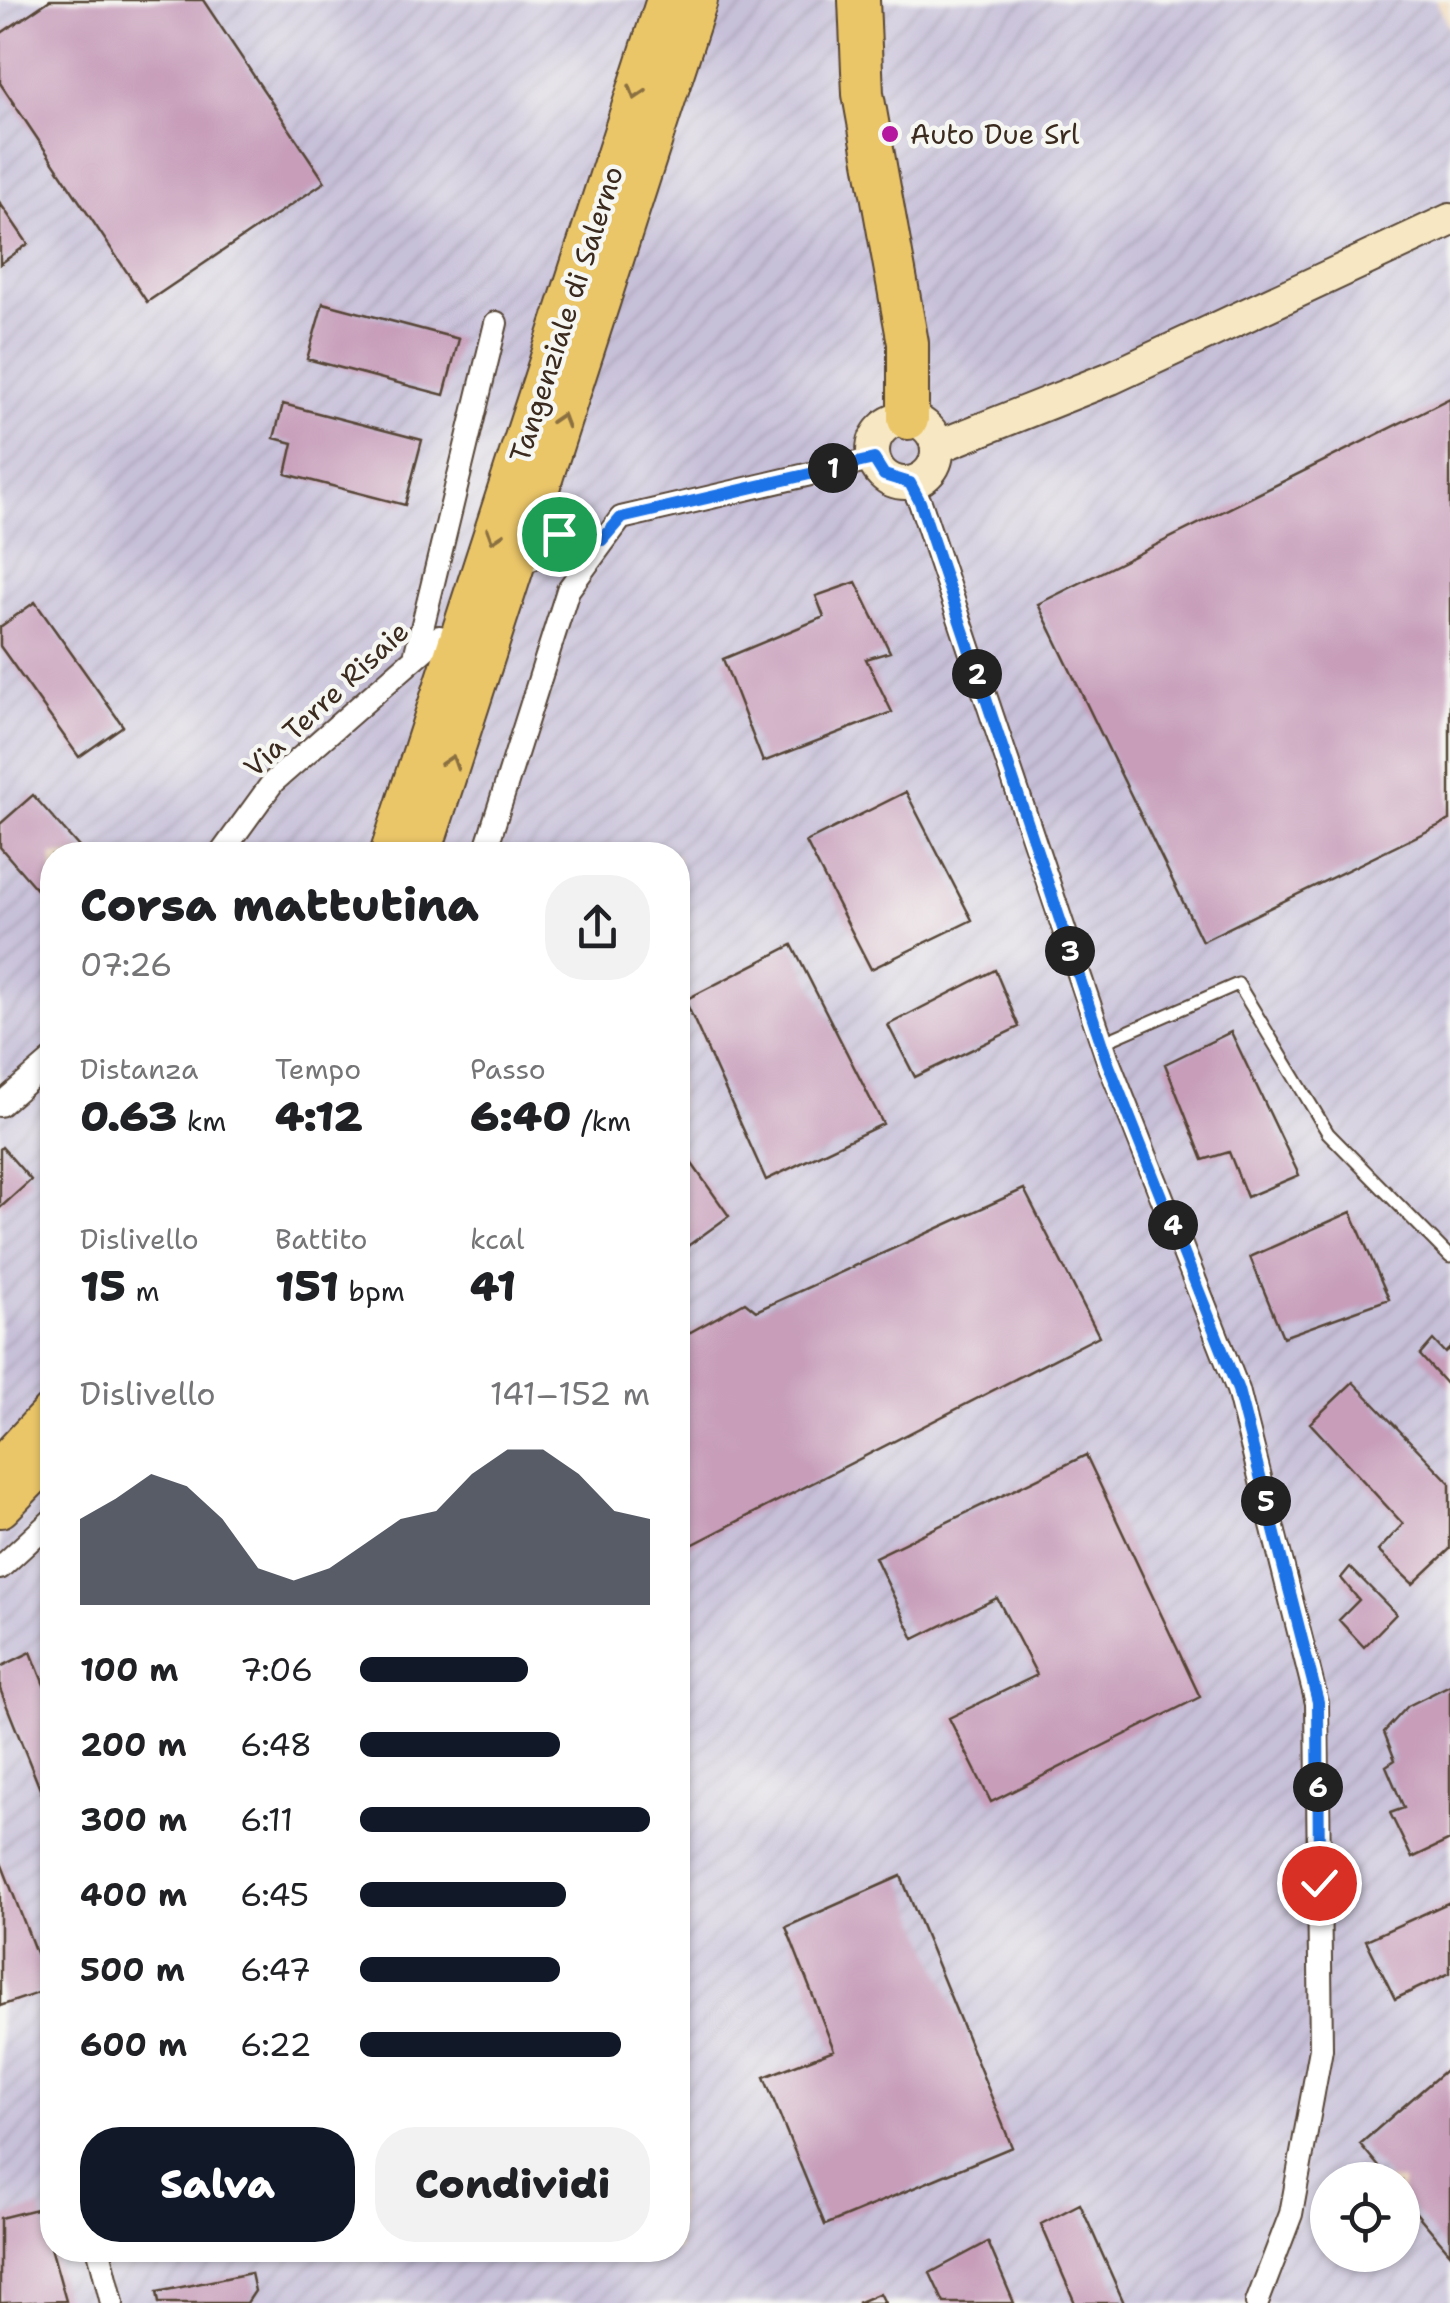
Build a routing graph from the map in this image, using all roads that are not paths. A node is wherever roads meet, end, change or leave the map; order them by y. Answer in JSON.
{"nodes":[{"id":1,"x":666,"y":0,"type":"edge"},
{"id":2,"x":697,"y":0,"type":"edge"},
{"id":3,"x":716,"y":0,"type":"edge"},
{"id":4,"x":859,"y":0,"type":"edge"},
{"id":5,"x":660,"y":112,"type":"junction"},
{"id":6,"x":1450,"y":220,"type":"edge"},
{"id":7,"x":496,"y":323,"type":"dead end"},
{"id":8,"x":908,"y":419,"type":"junction"},
{"id":9,"x":937,"y":447,"type":"junction"},
{"id":10,"x":874,"y":459,"type":"junction"},
{"id":11,"x":910,"y":483,"type":"junction"},
{"id":12,"x":602,"y":540,"type":"junction"},
{"id":13,"x":532,"y":559,"type":"dead end"},
{"id":14,"x":439,"y":636,"type":"dead end"},
{"id":15,"x":416,"y":657,"type":"junction"},
{"id":16,"x":229,"y":842,"type":"edge"},
{"id":17,"x":394,"y":842,"type":"edge"},
{"id":18,"x":424,"y":842,"type":"edge"},
{"id":19,"x":488,"y":842,"type":"edge"},
{"id":20,"x":1102,"y":1043,"type":"junction"},
{"id":21,"x":40,"y":1070,"type":"edge"},
{"id":22,"x":0,"y":1104,"type":"edge"},
{"id":23,"x":1450,"y":1257,"type":"edge"},
{"id":24,"x":40,"y":1426,"type":"edge"},
{"id":25,"x":40,"y":1466,"type":"edge"},
{"id":26,"x":0,"y":1468,"type":"edge"},
{"id":27,"x":0,"y":1507,"type":"edge"},
{"id":28,"x":40,"y":1531,"type":"edge"},
{"id":29,"x":0,"y":1568,"type":"edge"},
{"id":30,"x":103,"y":2262,"type":"edge"},
{"id":31,"x":112,"y":2303,"type":"edge"},
{"id":32,"x":1257,"y":2303,"type":"edge"}],
"edges":[{"from":1,"to":17,"type":"highway","name":"Tangenziale di Salerno","one_way":true},
{"from":2,"to":5,"type":"highway","name":"Tangenziale di Salerno"},
{"from":3,"to":5,"type":"highway"},
{"from":4,"to":8,"type":"highway"},
{"from":18,"to":5,"type":"highway","name":"Tangenziale di Salerno","one_way":true},
{"from":6,"to":9,"type":"street"},
{"from":7,"to":15,"type":"street"},
{"from":8,"to":9,"type":"street"},
{"from":8,"to":10,"type":"street"},
{"from":9,"to":11,"type":"street"},
{"from":10,"to":11,"type":"street"},
{"from":10,"to":12,"type":"street"},
{"from":11,"to":20,"type":"street"},
{"from":12,"to":13,"type":"street"},
{"from":12,"to":19,"type":"street"},
{"from":14,"to":15,"type":"street","name":"Via Terre Risaie"},
{"from":15,"to":16,"type":"street","name":"Via Terre Risaie"},
{"from":20,"to":23,"type":"lane"},
{"from":20,"to":32,"type":"street"},
{"from":21,"to":22,"type":"street"},
{"from":24,"to":26,"type":"highway"},
{"from":25,"to":27,"type":"highway"},
{"from":28,"to":29,"type":"street"},
{"from":30,"to":31,"type":"street"}]}
